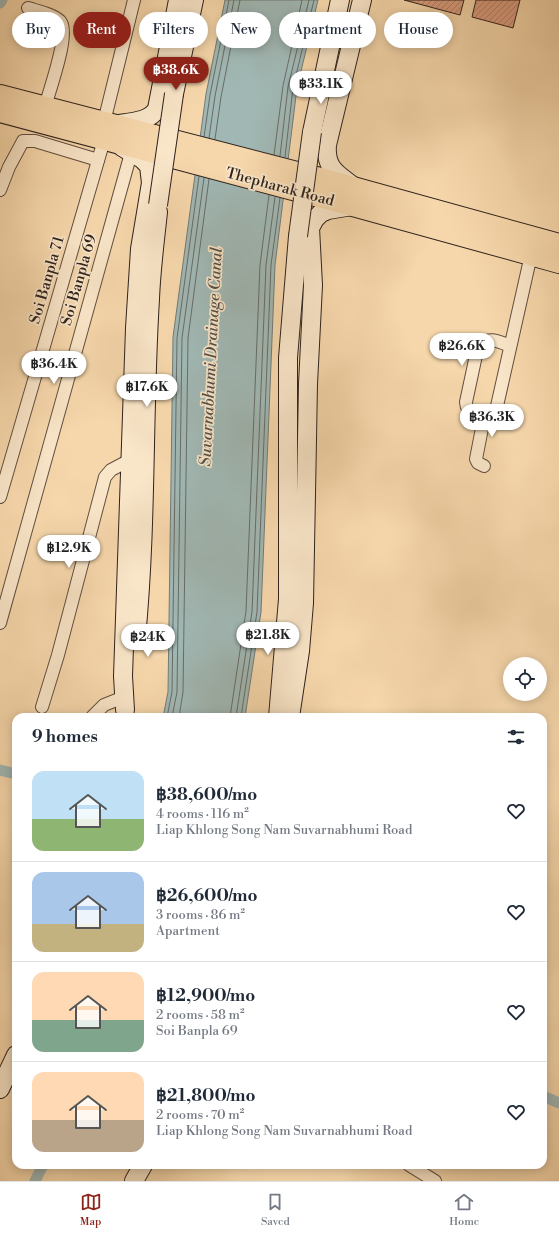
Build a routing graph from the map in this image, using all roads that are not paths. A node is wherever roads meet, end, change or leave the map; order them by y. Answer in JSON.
{"nodes":[{"id":1,"x":134,"y":0,"type":"edge"},
{"id":2,"x":178,"y":0,"type":"edge"},
{"id":3,"x":194,"y":0,"type":"edge"},
{"id":4,"x":340,"y":0,"type":"edge"},
{"id":5,"x":362,"y":0,"type":"edge"},
{"id":6,"x":28,"y":8,"type":"dead end"},
{"id":7,"x":0,"y":95,"type":"edge"},
{"id":8,"x":45,"y":107,"type":"junction"},
{"id":9,"x":0,"y":112,"type":"edge"},
{"id":10,"x":108,"y":133,"type":"junction"},
{"id":11,"x":131,"y":153,"type":"junction"},
{"id":12,"x":98,"y":160,"type":"junction"},
{"id":13,"x":0,"y":190,"type":"edge"},
{"id":14,"x":355,"y":197,"type":"junction"},
{"id":15,"x":559,"y":244,"type":"edge"},
{"id":16,"x":531,"y":255,"type":"junction"},
{"id":17,"x":559,"y":263,"type":"edge"},
{"id":18,"x":510,"y":346,"type":"junction"},
{"id":19,"x":484,"y":418,"type":"junction"},
{"id":20,"x":130,"y":460,"type":"junction"},
{"id":21,"x":484,"y":466,"type":"dead end"},
{"id":22,"x":0,"y":498,"type":"edge"},
{"id":23,"x":0,"y":624,"type":"edge"},
{"id":24,"x":42,"y":707,"type":"dead end"},
{"id":25,"x":124,"y":708,"type":"edge"},
{"id":26,"x":96,"y":713,"type":"edge"},
{"id":27,"x":278,"y":713,"type":"edge"},
{"id":28,"x":291,"y":713,"type":"edge"},
{"id":29,"x":12,"y":1064,"type":"edge"},
{"id":30,"x":0,"y":1089,"type":"edge"},
{"id":31,"x":140,"y":1169,"type":"edge"},
{"id":32,"x":416,"y":1169,"type":"edge"},
{"id":33,"x":134,"y":1181,"type":"edge"},
{"id":34,"x":435,"y":1181,"type":"edge"}],
"edges":[{"from":1,"to":10,"type":"street","name":"Soi Banpla 71"},
{"from":2,"to":10,"type":"main road"},
{"from":3,"to":25,"type":"main road","bridge":true},
{"from":4,"to":27,"type":"main road","bridge":true},
{"from":5,"to":14,"type":"main road"},
{"from":6,"to":8,"type":"street"},
{"from":7,"to":8,"type":"main road","name":"Thepharak Road"},
{"from":8,"to":10,"type":"main road","name":"Thepharak Road"},
{"from":9,"to":10,"type":"main road","name":"Thepharak Road"},
{"from":10,"to":11,"type":"main road"},
{"from":10,"to":12,"type":"street","name":"Soi Banpla 71"},
{"from":10,"to":14,"type":"main road","name":"Thepharak Road","bridge":true},
{"from":11,"to":20,"type":"main road"},
{"from":11,"to":23,"type":"street","name":"Soi Banpla 69"},
{"from":12,"to":13,"type":"street"},
{"from":12,"to":22,"type":"street","name":"Soi Banpla 71"},
{"from":14,"to":15,"type":"main road","name":"Thepharak Road"},
{"from":14,"to":16,"type":"main road","name":"Thepharak Road"},
{"from":14,"to":28,"type":"main road"},
{"from":16,"to":17,"type":"main road","name":"Thepharak Road"},
{"from":16,"to":18,"type":"street"},
{"from":18,"to":19,"type":"street"},
{"from":18,"to":19,"type":"street"},
{"from":19,"to":21,"type":"street"},
{"from":20,"to":24,"type":"street"},
{"from":20,"to":25,"type":"main road"},
{"from":25,"to":26,"type":"street"},
{"from":29,"to":30,"type":"main road"},
{"from":31,"to":33,"type":"main road"},
{"from":32,"to":34,"type":"street"}]}
